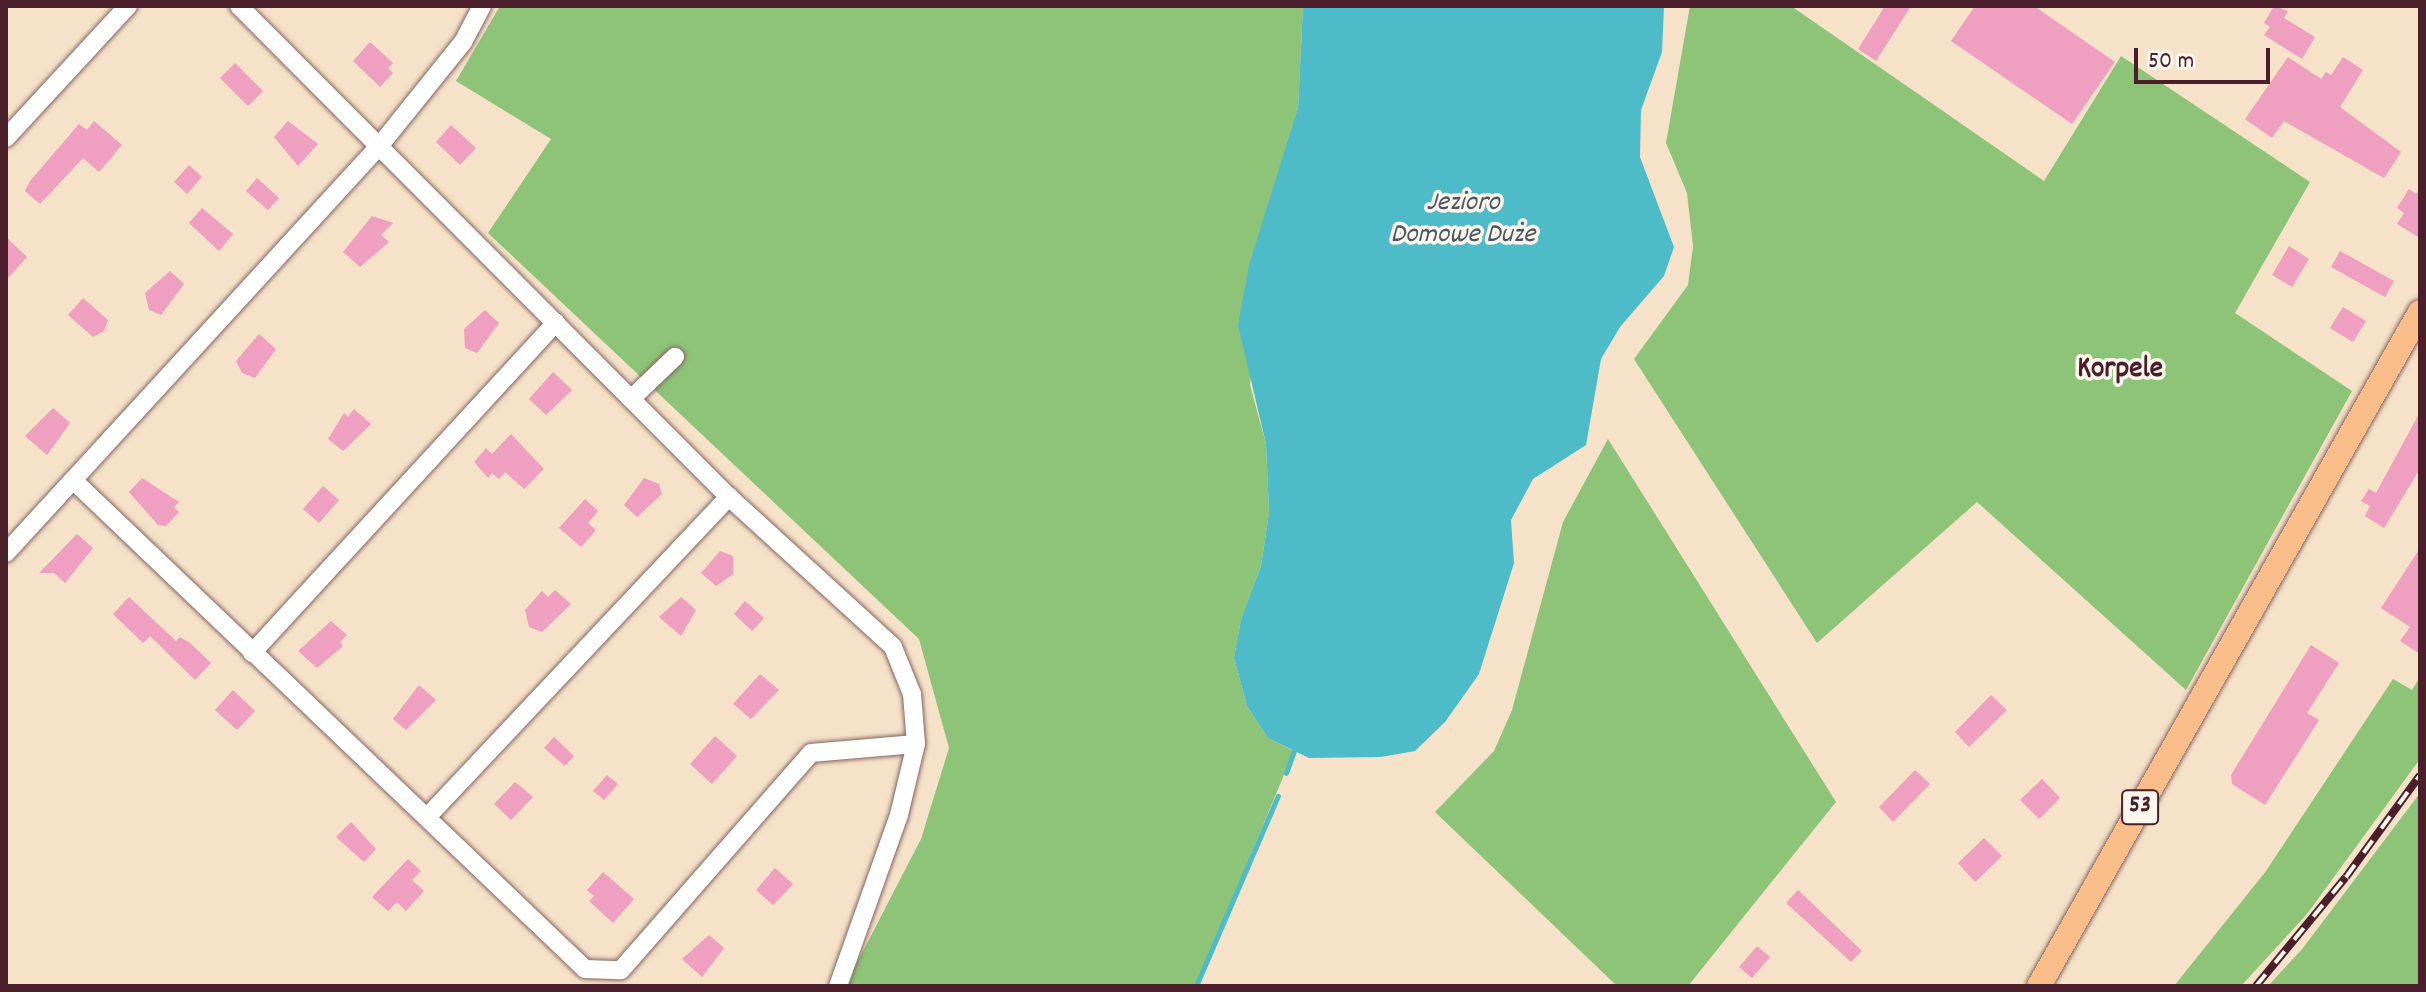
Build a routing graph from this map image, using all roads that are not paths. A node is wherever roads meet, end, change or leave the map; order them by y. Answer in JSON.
{"nodes":[{"id":1,"x":128,"y":6,"type":"edge"},
{"id":2,"x":239,"y":6,"type":"edge"},
{"id":3,"x":482,"y":6,"type":"edge"},
{"id":4,"x":6,"y":138,"type":"edge"},
{"id":5,"x":381,"y":144,"type":"junction"},
{"id":6,"x":2420,"y":312,"type":"edge"},
{"id":7,"x":556,"y":322,"type":"junction"},
{"id":8,"x":675,"y":357,"type":"dead end"},
{"id":9,"x":631,"y":399,"type":"junction"},
{"id":10,"x":73,"y":480,"type":"junction"},
{"id":11,"x":729,"y":497,"type":"junction"},
{"id":12,"x":6,"y":553,"type":"edge"},
{"id":13,"x":2244,"y":630,"type":"junction"},
{"id":14,"x":252,"y":653,"type":"junction"},
{"id":15,"x":916,"y":744,"type":"junction"},
{"id":16,"x":428,"y":816,"type":"junction"},
{"id":17,"x":838,"y":986,"type":"edge"},
{"id":18,"x":2039,"y":986,"type":"edge"},
{"id":19,"x":2058,"y":986,"type":"edge"}],
"edges":[{"from":1,"to":4,"type":"street"},
{"from":2,"to":5,"type":"street"},
{"from":3,"to":5,"type":"street"},
{"from":5,"to":7,"type":"street"},
{"from":5,"to":10,"type":"street"},
{"from":6,"to":13,"type":"main road","number":"53"},
{"from":7,"to":9,"type":"street"},
{"from":7,"to":14,"type":"street"},
{"from":8,"to":9,"type":"street"},
{"from":9,"to":11,"type":"street"},
{"from":10,"to":12,"type":"street"},
{"from":10,"to":14,"type":"street"},
{"from":11,"to":15,"type":"street"},
{"from":11,"to":16,"type":"street"},
{"from":13,"to":18,"type":"main road","number":"53"},
{"from":13,"to":19,"type":"main road","number":"53"},
{"from":14,"to":16,"type":"street"},
{"from":15,"to":16,"type":"street"},
{"from":15,"to":17,"type":"street"}]}
